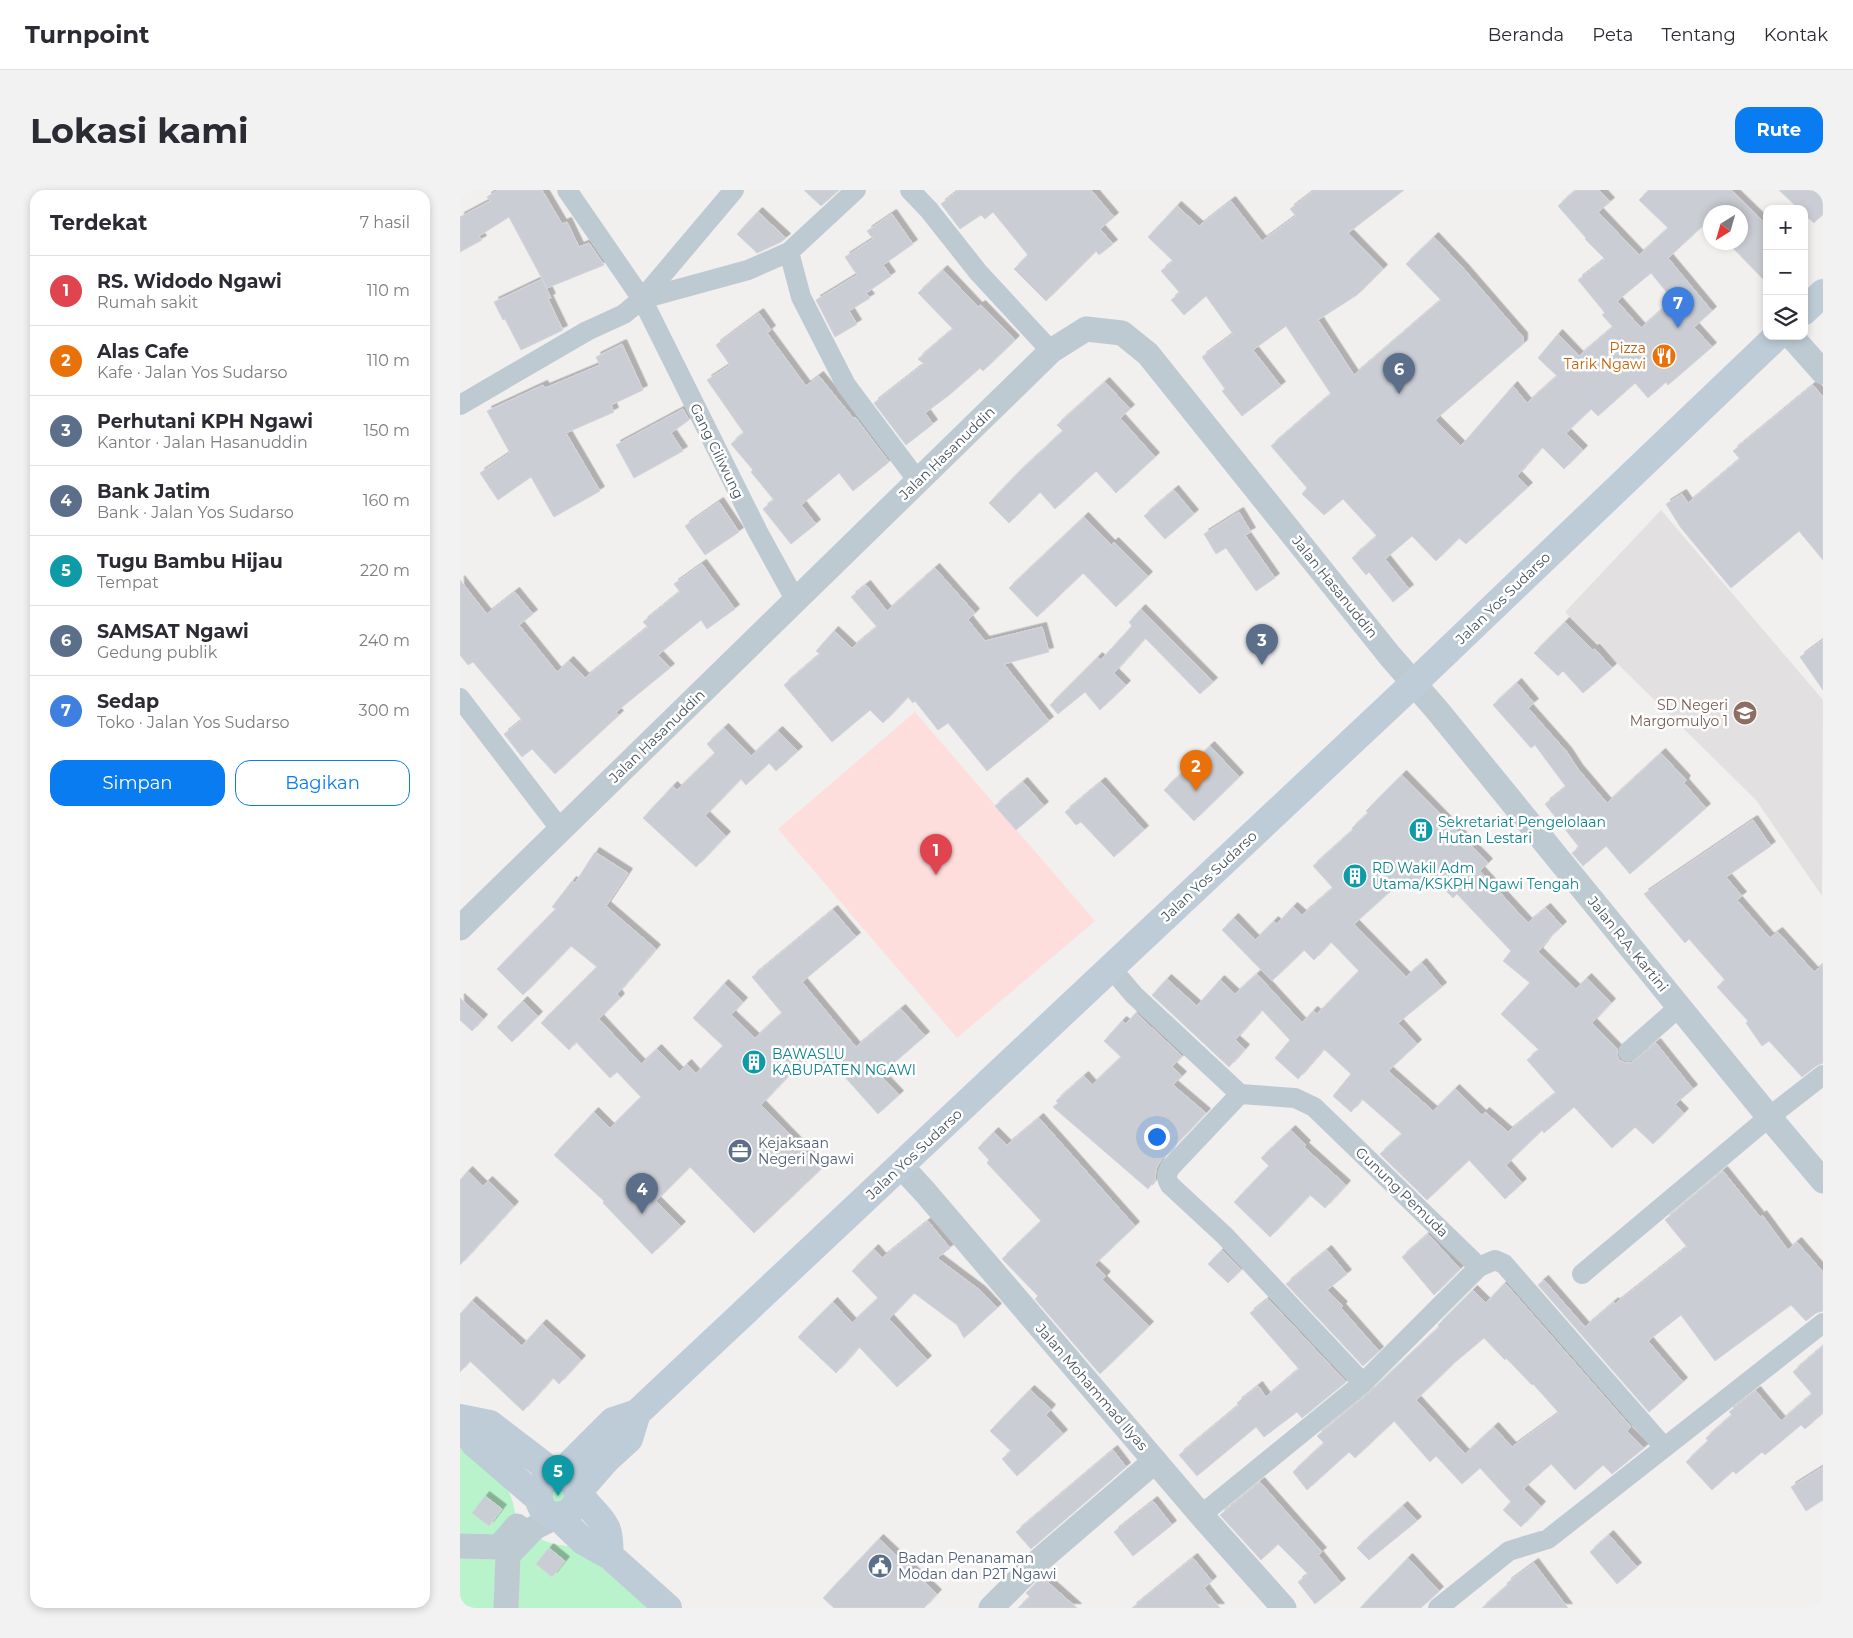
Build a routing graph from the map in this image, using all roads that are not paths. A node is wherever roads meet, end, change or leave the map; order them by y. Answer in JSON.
{"nodes":[{"id":1,"x":567,"y":190,"type":"edge"},
{"id":2,"x":734,"y":190,"type":"edge"},
{"id":3,"x":856,"y":190,"type":"edge"},
{"id":4,"x":910,"y":190,"type":"edge"},
{"id":5,"x":789,"y":252,"type":"junction"},
{"id":6,"x":1823,"y":293,"type":"edge"},
{"id":7,"x":642,"y":299,"type":"junction"},
{"id":8,"x":1808,"y":307,"type":"edge"},
{"id":9,"x":1773,"y":340,"type":"edge"},
{"id":10,"x":1795,"y":340,"type":"edge"},
{"id":11,"x":1051,"y":351,"type":"junction"},
{"id":12,"x":1823,"y":372,"type":"edge"},
{"id":13,"x":460,"y":405,"type":"edge"},
{"id":14,"x":918,"y":481,"type":"junction"},
{"id":15,"x":796,"y":601,"type":"junction"},
{"id":16,"x":1413,"y":684,"type":"junction"},
{"id":17,"x":460,"y":698,"type":"edge"},
{"id":18,"x":561,"y":830,"type":"junction"},
{"id":19,"x":460,"y":928,"type":"edge"},
{"id":20,"x":1111,"y":968,"type":"junction"},
{"id":21,"x":1679,"y":1007,"type":"junction"},
{"id":22,"x":1628,"y":1052,"type":"dead end"},
{"id":23,"x":1823,"y":1075,"type":"edge"},
{"id":24,"x":1240,"y":1094,"type":"junction"},
{"id":25,"x":1769,"y":1117,"type":"junction"},
{"id":26,"x":901,"y":1166,"type":"junction"},
{"id":27,"x":1823,"y":1181,"type":"edge"},
{"id":28,"x":1479,"y":1267,"type":"junction"},
{"id":29,"x":1582,"y":1274,"type":"dead end"},
{"id":30,"x":1823,"y":1323,"type":"edge"},
{"id":31,"x":1363,"y":1383,"type":"junction"},
{"id":32,"x":460,"y":1418,"type":"edge"},
{"id":33,"x":460,"y":1422,"type":"edge"},
{"id":34,"x":1664,"y":1447,"type":"junction"},
{"id":35,"x":1155,"y":1461,"type":"junction"},
{"id":36,"x":568,"y":1484,"type":"junction"},
{"id":37,"x":548,"y":1507,"type":"junction"},
{"id":38,"x":1201,"y":1515,"type":"junction"},
{"id":39,"x":460,"y":1546,"type":"edge"},
{"id":40,"x":610,"y":1556,"type":"junction"},
{"id":41,"x":506,"y":1608,"type":"edge"},
{"id":42,"x":668,"y":1608,"type":"edge"},
{"id":43,"x":991,"y":1608,"type":"edge"},
{"id":44,"x":1284,"y":1608,"type":"edge"},
{"id":45,"x":1438,"y":1608,"type":"edge"}],
"edges":[{"from":1,"to":7,"type":"street","name":"Gang Ciliwung"},
{"from":2,"to":7,"type":"street"},
{"from":3,"to":5,"type":"street"},
{"from":4,"to":11,"type":"street"},
{"from":5,"to":7,"type":"street"},
{"from":5,"to":14,"type":"street"},
{"from":6,"to":8,"type":"main road"},
{"from":7,"to":13,"type":"street"},
{"from":7,"to":15,"type":"street","name":"Gang Ciliwung"},
{"from":9,"to":16,"type":"main road","name":"Jalan Yos Sudarso"},
{"from":10,"to":12,"type":"street"},
{"from":11,"to":14,"type":"street","name":"Jalan Hasanuddin"},
{"from":11,"to":16,"type":"street","name":"Jalan Hasanuddin"},
{"from":14,"to":15,"type":"street","name":"Jalan Hasanuddin"},
{"from":15,"to":18,"type":"street","name":"Jalan Hasanuddin"},
{"from":16,"to":20,"type":"main road","name":"Jalan Yos Sudarso"},
{"from":16,"to":21,"type":"street","name":"Jalan R.A. Kartini"},
{"from":17,"to":18,"type":"street"},
{"from":18,"to":19,"type":"street","name":"Jalan Hasanuddin"},
{"from":20,"to":24,"type":"street"},
{"from":20,"to":26,"type":"main road","name":"Jalan Yos Sudarso"},
{"from":21,"to":22,"type":"street"},
{"from":21,"to":25,"type":"street","name":"Jalan R.A. Kartini"},
{"from":23,"to":25,"type":"street"},
{"from":24,"to":28,"type":"street","name":"Gunung Pemuda"},
{"from":24,"to":31,"type":"street"},
{"from":25,"to":27,"type":"street","name":"Jalan R.A. Kartini"},
{"from":25,"to":29,"type":"street"},
{"from":26,"to":35,"type":"street","name":"Jalan Mohammad Ilyas"},
{"from":26,"to":36,"type":"main road","name":"Jalan Yos Sudarso"},
{"from":28,"to":31,"type":"street"},
{"from":28,"to":34,"type":"street"},
{"from":30,"to":34,"type":"street"},
{"from":31,"to":38,"type":"street"},
{"from":32,"to":36,"type":"main road"},
{"from":33,"to":37,"type":"main road"},
{"from":34,"to":45,"type":"street"},
{"from":35,"to":38,"type":"street","name":"Jalan Mohammad Ilyas"},
{"from":35,"to":43,"type":"street"},
{"from":36,"to":37,"type":"main road","name":"Jalan Yos Sudarso"},
{"from":36,"to":40,"type":"main road"},
{"from":37,"to":39,"type":"street"},
{"from":37,"to":40,"type":"main road"},
{"from":37,"to":41,"type":"street"},
{"from":38,"to":44,"type":"street","name":"Jalan Mohammad Ilyas"},
{"from":40,"to":42,"type":"main road"}]}
